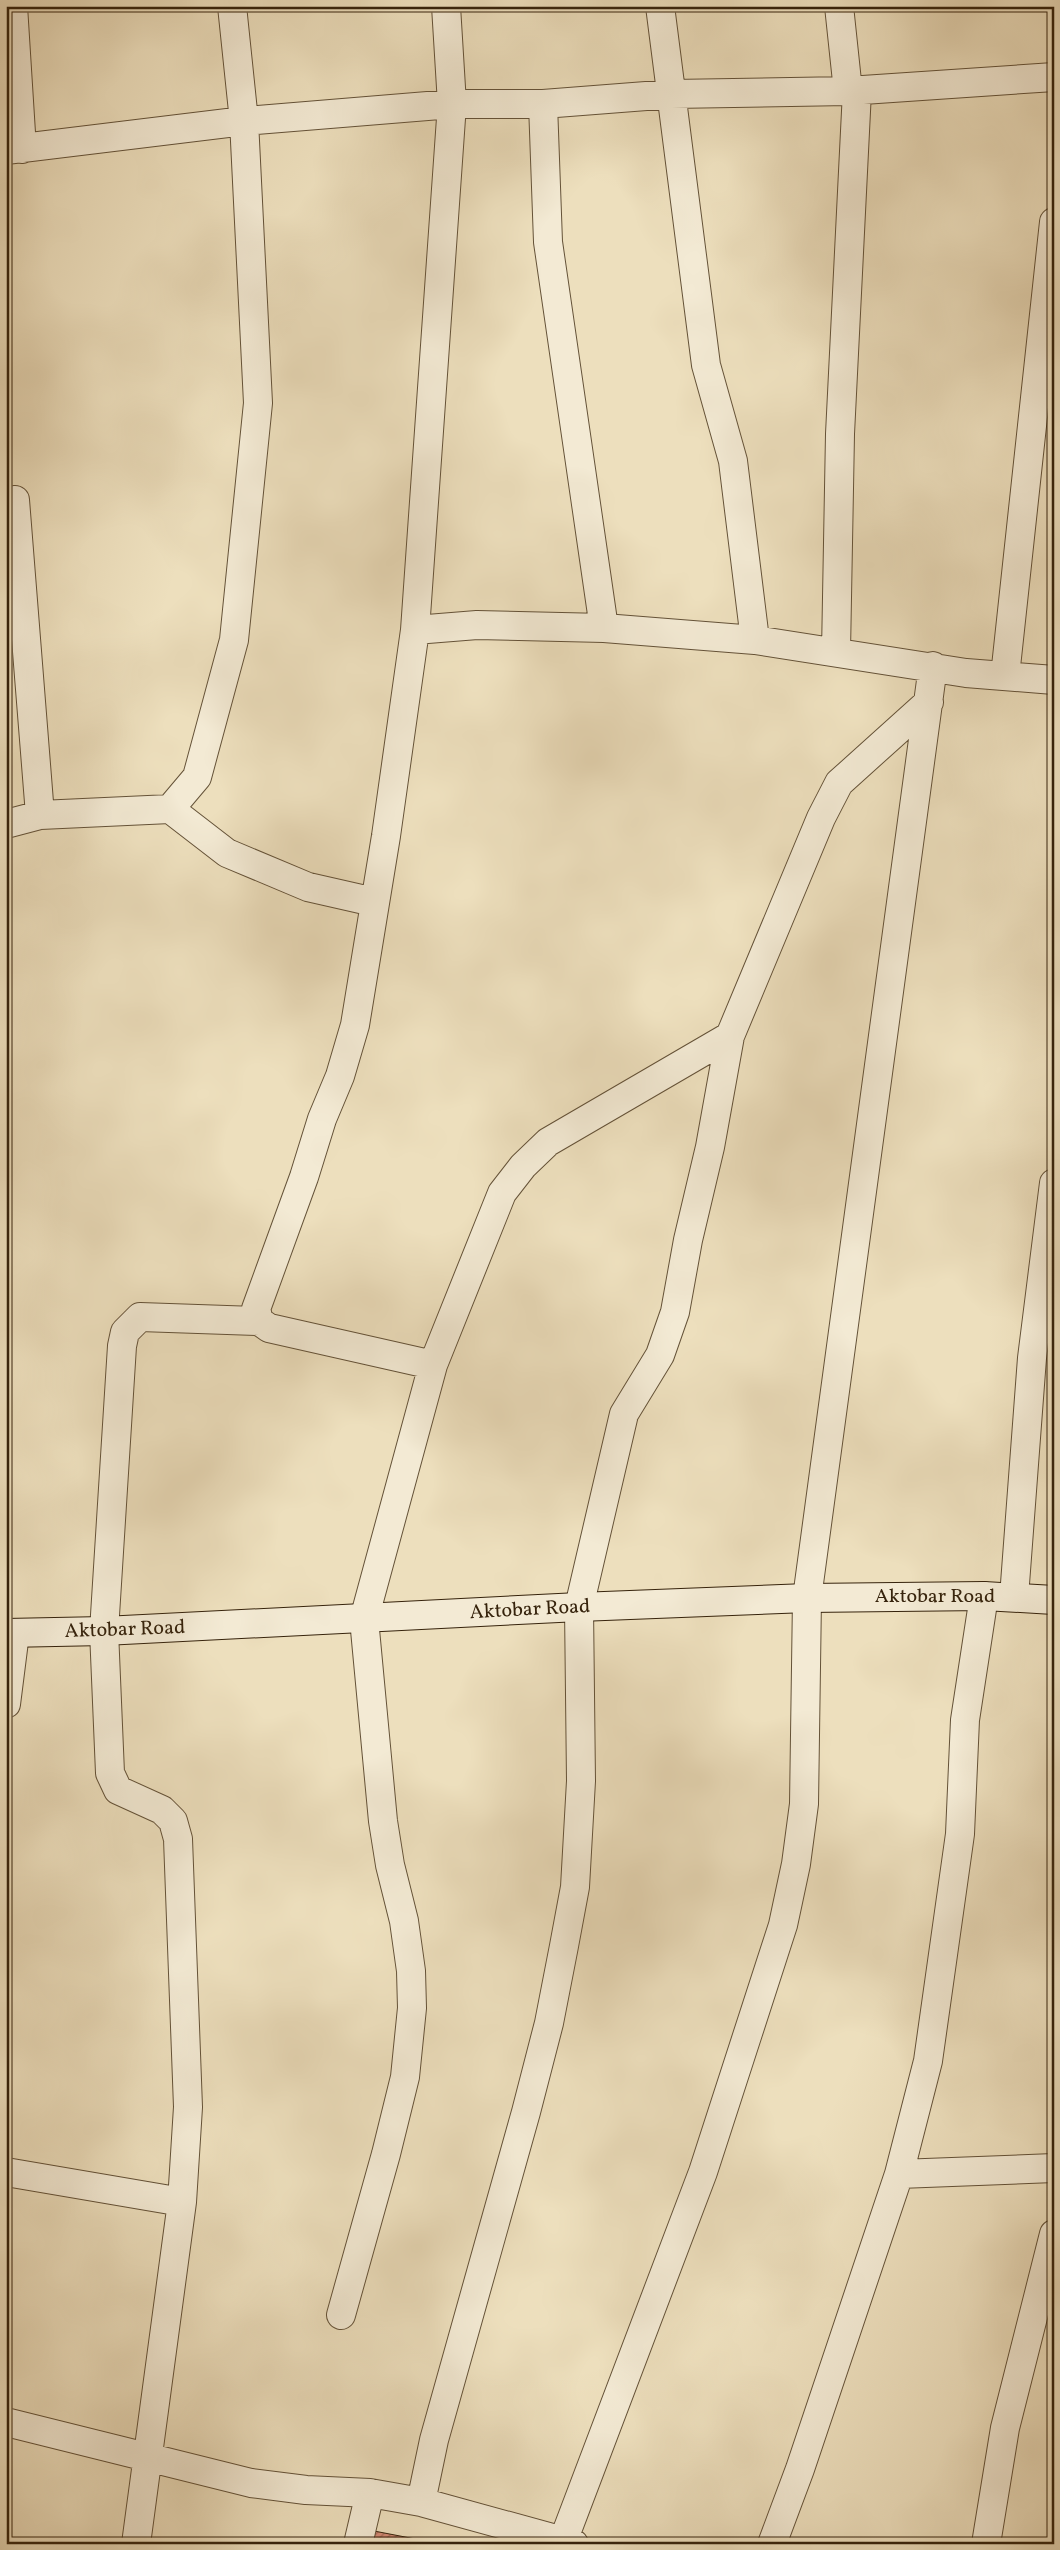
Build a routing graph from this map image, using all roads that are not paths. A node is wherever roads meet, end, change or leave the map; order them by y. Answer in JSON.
{"nodes":[{"id":1,"x":13,"y":6,"type":"edge"},
{"id":2,"x":232,"y":6,"type":"edge"},
{"id":3,"x":446,"y":6,"type":"edge"},
{"id":4,"x":660,"y":6,"type":"edge"},
{"id":5,"x":839,"y":6,"type":"edge"},
{"id":6,"x":1054,"y":77,"type":"edge"},
{"id":7,"x":852,"y":91,"type":"junction"},
{"id":8,"x":672,"y":94,"type":"junction"},
{"id":9,"x":452,"y":104,"type":"junction"},
{"id":10,"x":544,"y":104,"type":"junction"},
{"id":11,"x":244,"y":121,"type":"junction"},
{"id":12,"x":14,"y":150,"type":"edge"},
{"id":13,"x":1054,"y":222,"type":"edge"},
{"id":14,"x":15,"y":500,"type":"dead end"},
{"id":15,"x":604,"y":628,"type":"junction"},
{"id":16,"x":415,"y":630,"type":"junction"},
{"id":17,"x":755,"y":640,"type":"junction"},
{"id":18,"x":836,"y":652,"type":"junction"},
{"id":19,"x":933,"y":666,"type":"junction"},
{"id":20,"x":1005,"y":676,"type":"junction"},
{"id":21,"x":1054,"y":680,"type":"edge"},
{"id":22,"x":928,"y":702,"type":"junction"},
{"id":23,"x":170,"y":809,"type":"junction"},
{"id":24,"x":40,"y":815,"type":"junction"},
{"id":25,"x":6,"y":824,"type":"edge"},
{"id":26,"x":374,"y":902,"type":"junction"},
{"id":27,"x":730,"y":1036,"type":"junction"},
{"id":28,"x":1054,"y":1183,"type":"edge"},
{"id":29,"x":259,"y":1322,"type":"junction"},
{"id":30,"x":433,"y":1365,"type":"junction"},
{"id":31,"x":984,"y":1596,"type":"junction"},
{"id":32,"x":1014,"y":1597,"type":"junction"},
{"id":33,"x":807,"y":1598,"type":"junction"},
{"id":34,"x":1054,"y":1600,"type":"edge"},
{"id":35,"x":579,"y":1607,"type":"junction"},
{"id":36,"x":364,"y":1619,"type":"junction"},
{"id":37,"x":104,"y":1632,"type":"junction"},
{"id":38,"x":11,"y":1633,"type":"edge"},
{"id":39,"x":6,"y":1704,"type":"edge"},
{"id":40,"x":1054,"y":2168,"type":"edge"},
{"id":41,"x":6,"y":2172,"type":"edge"},
{"id":42,"x":899,"y":2174,"type":"junction"},
{"id":43,"x":182,"y":2202,"type":"junction"},
{"id":44,"x":1054,"y":2234,"type":"edge"},
{"id":45,"x":342,"y":2316,"type":"dead end"},
{"id":46,"x":6,"y":2422,"type":"edge"},
{"id":47,"x":147,"y":2455,"type":"junction"},
{"id":48,"x":370,"y":2493,"type":"junction"},
{"id":49,"x":421,"y":2502,"type":"junction"},
{"id":50,"x":566,"y":2542,"type":"edge"},
{"id":51,"x":136,"y":2544,"type":"edge"},
{"id":52,"x":358,"y":2544,"type":"edge"},
{"id":53,"x":772,"y":2544,"type":"edge"},
{"id":54,"x":986,"y":2544,"type":"edge"}],
"edges":[{"from":1,"to":12,"type":"street"},
{"from":2,"to":11,"type":"street"},
{"from":3,"to":9,"type":"street"},
{"from":4,"to":8,"type":"street"},
{"from":5,"to":7,"type":"street"},
{"from":6,"to":7,"type":"street"},
{"from":7,"to":8,"type":"street"},
{"from":7,"to":18,"type":"street"},
{"from":8,"to":10,"type":"street"},
{"from":8,"to":17,"type":"street"},
{"from":9,"to":10,"type":"street"},
{"from":9,"to":11,"type":"street"},
{"from":9,"to":16,"type":"street"},
{"from":10,"to":15,"type":"street"},
{"from":11,"to":12,"type":"street"},
{"from":11,"to":23,"type":"street"},
{"from":13,"to":20,"type":"street"},
{"from":14,"to":24,"type":"street"},
{"from":15,"to":16,"type":"street"},
{"from":15,"to":17,"type":"street"},
{"from":16,"to":26,"type":"street"},
{"from":17,"to":18,"type":"street"},
{"from":18,"to":19,"type":"street"},
{"from":19,"to":20,"type":"street"},
{"from":19,"to":22,"type":"street"},
{"from":20,"to":21,"type":"street"},
{"from":22,"to":27,"type":"street"},
{"from":22,"to":33,"type":"street"},
{"from":23,"to":24,"type":"street"},
{"from":23,"to":26,"type":"street"},
{"from":24,"to":25,"type":"street"},
{"from":26,"to":29,"type":"street"},
{"from":27,"to":30,"type":"street"},
{"from":27,"to":35,"type":"street"},
{"from":28,"to":32,"type":"street"},
{"from":29,"to":30,"type":"street"},
{"from":29,"to":37,"type":"street"},
{"from":30,"to":36,"type":"street"},
{"from":31,"to":32,"type":"street","name":"Aktobar Road"},
{"from":31,"to":33,"type":"street","name":"Aktobar Road"},
{"from":31,"to":42,"type":"street"},
{"from":32,"to":34,"type":"street","name":"Aktobar Road"},
{"from":33,"to":35,"type":"street","name":"Aktobar Road"},
{"from":33,"to":50,"type":"street"},
{"from":35,"to":36,"type":"street","name":"Aktobar Road"},
{"from":35,"to":49,"type":"street"},
{"from":36,"to":37,"type":"street","name":"Aktobar Road"},
{"from":36,"to":45,"type":"street"},
{"from":37,"to":38,"type":"street","name":"Aktobar Road"},
{"from":37,"to":43,"type":"street"},
{"from":38,"to":39,"type":"street"},
{"from":40,"to":42,"type":"street"},
{"from":41,"to":43,"type":"street"},
{"from":42,"to":53,"type":"street"},
{"from":43,"to":47,"type":"street"},
{"from":44,"to":54,"type":"street"},
{"from":46,"to":47,"type":"street"},
{"from":47,"to":48,"type":"street"},
{"from":47,"to":51,"type":"street"},
{"from":48,"to":49,"type":"street"},
{"from":48,"to":52,"type":"street"},
{"from":49,"to":50,"type":"street"}]}
